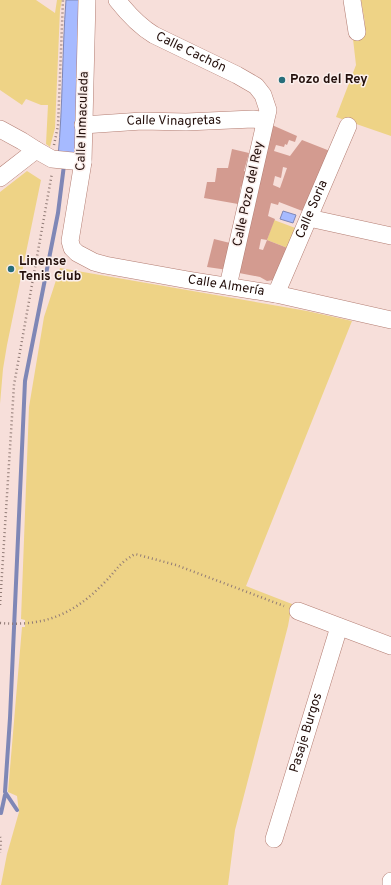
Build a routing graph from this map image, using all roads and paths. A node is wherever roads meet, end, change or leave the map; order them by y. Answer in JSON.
{"nodes":[{"id":1,"x":63,"y":0,"type":"edge"},
{"id":2,"x":87,"y":0,"type":"edge"},
{"id":3,"x":117,"y":0,"type":"edge"},
{"id":4,"x":352,"y":0,"type":"edge"},
{"id":5,"x":357,"y":32,"type":"dead end"},
{"id":6,"x":266,"y":102,"type":"joint"},
{"id":7,"x":265,"y":121,"type":"junction"},
{"id":8,"x":83,"y":125,"type":"junction"},
{"id":9,"x":348,"y":126,"type":"dead end"},
{"id":10,"x":0,"y":129,"type":"edge"},
{"id":11,"x":36,"y":150,"type":"junction"},
{"id":12,"x":55,"y":159,"type":"junction"},
{"id":13,"x":81,"y":162,"type":"junction"},
{"id":14,"x":0,"y":178,"type":"edge"},
{"id":15,"x":308,"y":218,"type":"junction"},
{"id":16,"x":391,"y":236,"type":"edge"},
{"id":17,"x":70,"y":241,"type":"joint"},
{"id":18,"x":228,"y":286,"type":"junction"},
{"id":19,"x":276,"y":294,"type":"junction"},
{"id":20,"x":391,"y":320,"type":"edge"},
{"id":21,"x":0,"y":605,"type":"edge"},
{"id":22,"x":298,"y":611,"type":"joint"},
{"id":23,"x":0,"y":623,"type":"edge"},
{"id":24,"x":339,"y":627,"type":"junction"},
{"id":25,"x":391,"y":646,"type":"edge"},
{"id":26,"x":0,"y":837,"type":"edge"},
{"id":27,"x":274,"y":839,"type":"dead end"},
{"id":28,"x":0,"y":853,"type":"edge"},
{"id":29,"x":391,"y":881,"type":"edge"},
{"id":30,"x":390,"y":885,"type":"edge"}],
"edges":[{"from":1,"to":12,"type":"path"},
{"from":2,"to":8,"type":"street","name":"Calle Inmaculada"},
{"from":3,"to":6,"type":"street","name":"Calle Cachón"},
{"from":4,"to":5,"type":"street"},
{"from":6,"to":7,"type":"street","name":"Calle Pozo del Rey"},
{"from":7,"to":8,"type":"street","name":"Calle Vinagretas"},
{"from":7,"to":18,"type":"street","name":"Calle Pozo del Rey"},
{"from":8,"to":13,"type":"street","name":"Calle Inmaculada"},
{"from":9,"to":15,"type":"street","name":"Calle Soria"},
{"from":10,"to":11,"type":"street"},
{"from":11,"to":12,"type":"street"},
{"from":11,"to":14,"type":"street"},
{"from":12,"to":13,"type":"street"},
{"from":12,"to":21,"type":"path"},
{"from":13,"to":17,"type":"street","name":"Calle Inmaculada"},
{"from":15,"to":16,"type":"street"},
{"from":15,"to":19,"type":"street","name":"Calle Soria"},
{"from":17,"to":18,"type":"street","name":"Calle Almería"},
{"from":18,"to":19,"type":"street","name":"Calle Almería"},
{"from":19,"to":20,"type":"street","name":"Calle Almería"},
{"from":22,"to":23,"type":"path"},
{"from":22,"to":24,"type":"street"},
{"from":24,"to":25,"type":"street"},
{"from":24,"to":27,"type":"street","name":"Pasaje Burgos"},
{"from":26,"to":28,"type":"path"},
{"from":29,"to":30,"type":"street"}]}
